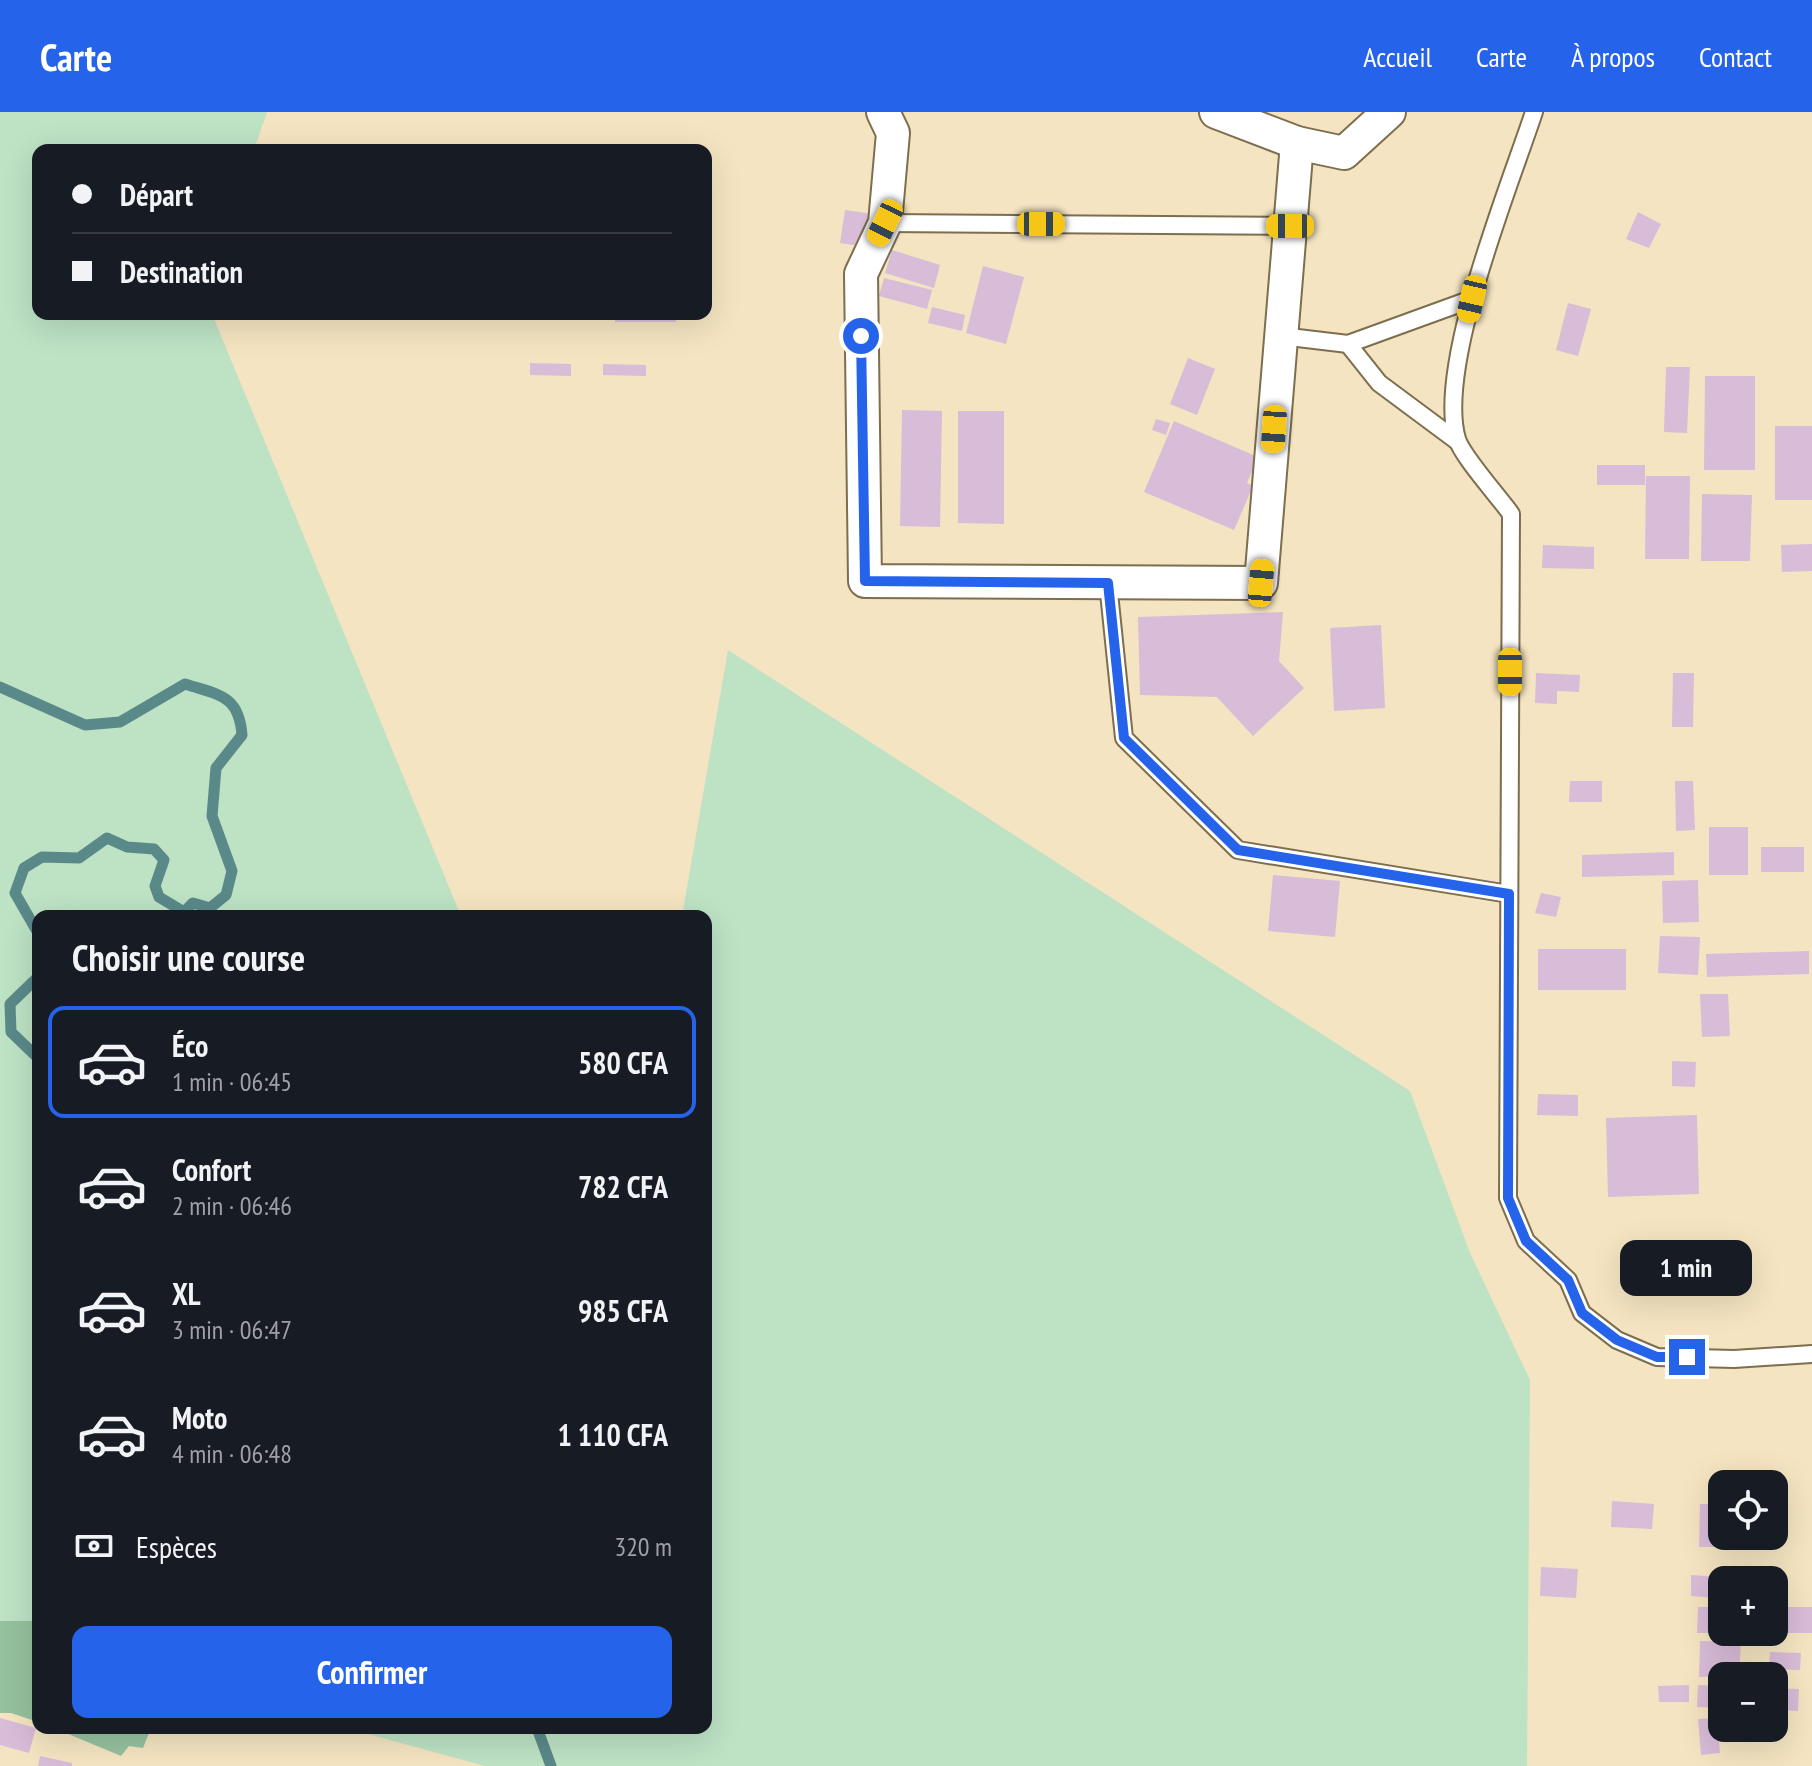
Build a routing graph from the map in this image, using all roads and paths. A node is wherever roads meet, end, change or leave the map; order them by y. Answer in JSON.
{"nodes":[{"id":1,"x":883,"y":112,"type":"edge"},
{"id":2,"x":1216,"y":112,"type":"edge"},
{"id":3,"x":1389,"y":112,"type":"edge"},
{"id":4,"x":1534,"y":112,"type":"edge"},
{"id":5,"x":1297,"y":143,"type":"junction"},
{"id":6,"x":885,"y":223,"type":"junction"},
{"id":7,"x":1290,"y":226,"type":"junction"},
{"id":8,"x":1472,"y":299,"type":"junction"},
{"id":9,"x":1281,"y":336,"type":"junction"},
{"id":10,"x":1348,"y":344,"type":"junction"},
{"id":11,"x":1457,"y":441,"type":"junction"},
{"id":12,"x":1108,"y":583,"type":"junction"},
{"id":13,"x":1509,"y":894,"type":"junction"},
{"id":14,"x":1812,"y":1354,"type":"edge"}],
"edges":[{"from":1,"to":6,"type":"street"},
{"from":2,"to":5,"type":"street"},
{"from":3,"to":5,"type":"street"},
{"from":4,"to":8,"type":"lane"},
{"from":5,"to":7,"type":"street"},
{"from":6,"to":7,"type":"lane"},
{"from":6,"to":12,"type":"street"},
{"from":7,"to":9,"type":"street"},
{"from":8,"to":10,"type":"lane"},
{"from":8,"to":11,"type":"lane"},
{"from":9,"to":10,"type":"lane"},
{"from":9,"to":12,"type":"street"},
{"from":10,"to":11,"type":"lane"},
{"from":11,"to":13,"type":"lane"},
{"from":12,"to":13,"type":"lane"},
{"from":13,"to":14,"type":"lane"}]}
